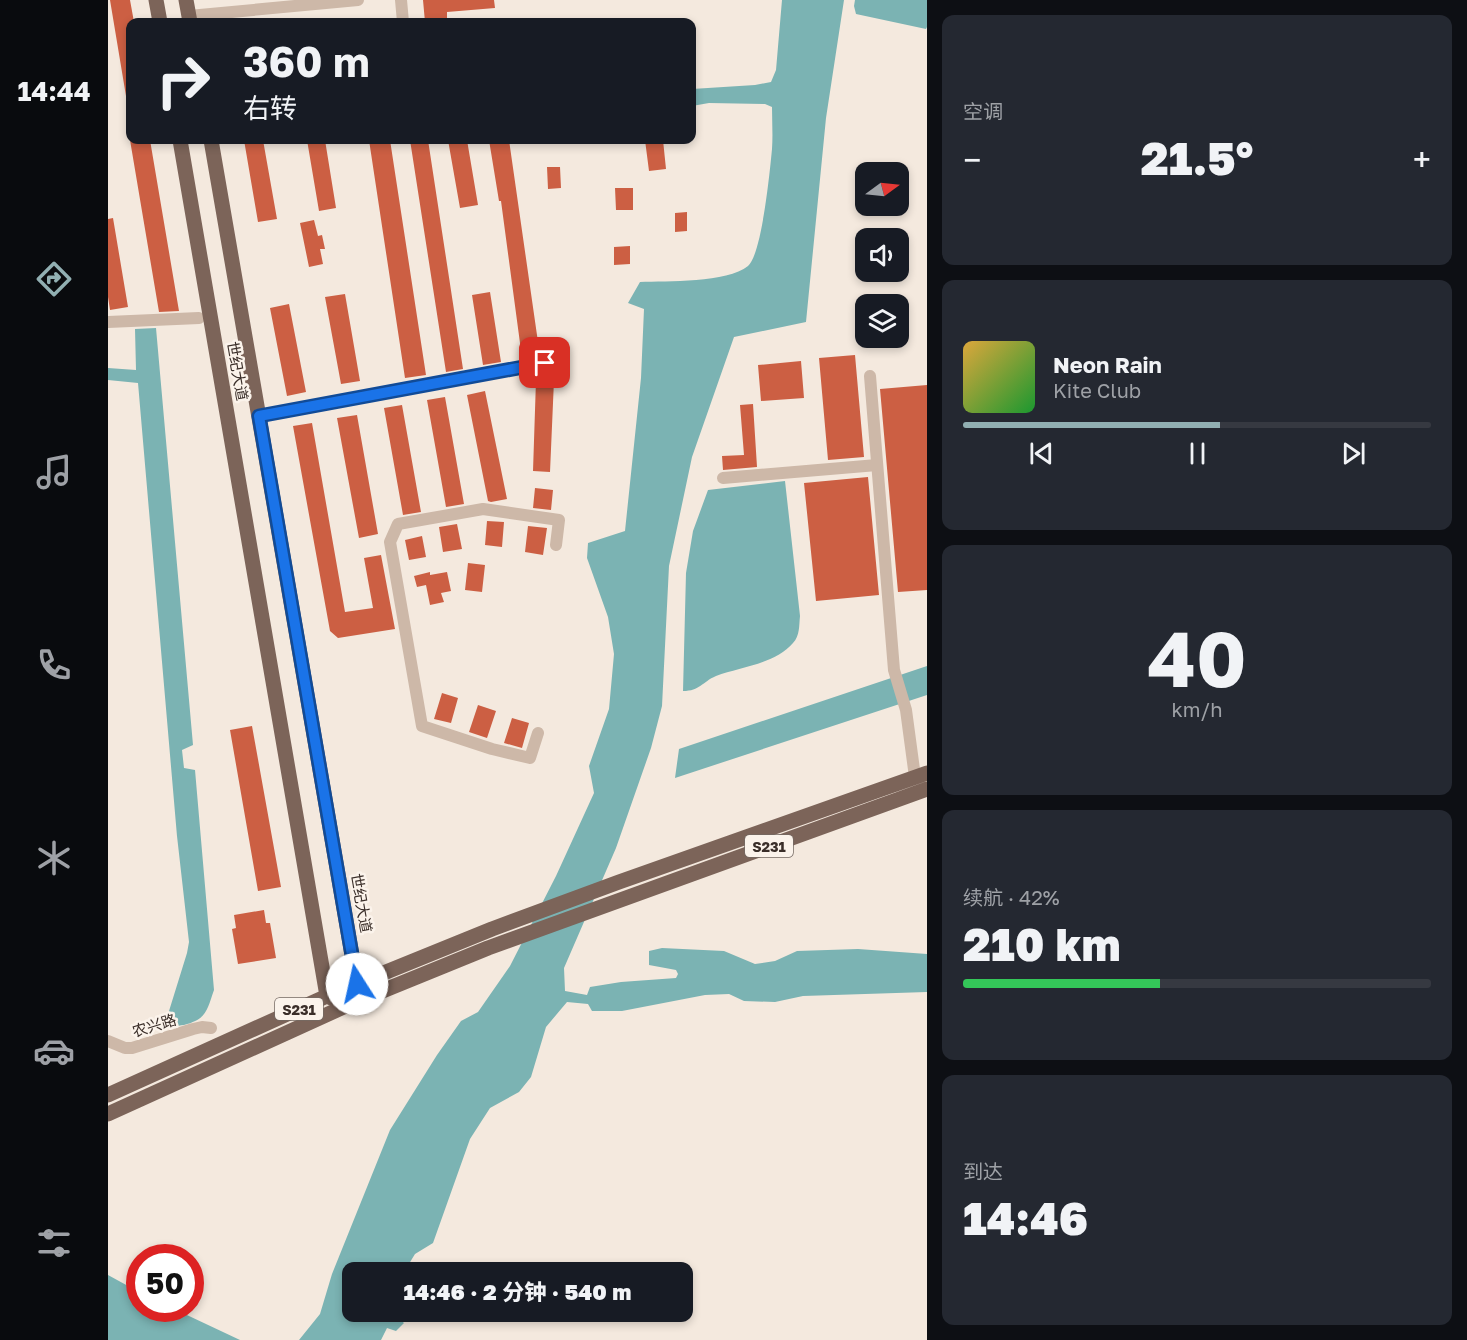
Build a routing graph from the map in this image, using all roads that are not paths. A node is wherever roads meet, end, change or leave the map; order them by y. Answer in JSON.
{"nodes":[{"id":1,"x":156,"y":0,"type":"edge"},
{"id":2,"x":186,"y":0,"type":"edge"},
{"id":3,"x":358,"y":0,"type":"edge"},
{"id":4,"x":401,"y":0,"type":"edge"},
{"id":5,"x":159,"y":18,"type":"edge"},
{"id":6,"x":189,"y":18,"type":"edge"},
{"id":7,"x":198,"y":18,"type":"edge"},
{"id":8,"x":403,"y":18,"type":"edge"},
{"id":9,"x":181,"y":144,"type":"edge"},
{"id":10,"x":212,"y":144,"type":"edge"},
{"id":11,"x":199,"y":318,"type":"dead end"},
{"id":12,"x":108,"y":322,"type":"edge"},
{"id":13,"x":545,"y":363,"type":"dead end"},
{"id":14,"x":870,"y":376,"type":"dead end"},
{"id":15,"x":259,"y":416,"type":"junction"},
{"id":16,"x":877,"y":465,"type":"junction"},
{"id":17,"x":723,"y":478,"type":"dead end"},
{"id":18,"x":556,"y":545,"type":"dead end"},
{"id":19,"x":538,"y":733,"type":"dead end"},
{"id":20,"x":921,"y":775,"type":"edge"},
{"id":21,"x":927,"y":789,"type":"edge"},
{"id":22,"x":357,"y":984,"type":"junction"},
{"id":23,"x":327,"y":996,"type":"junction"},
{"id":24,"x":348,"y":1005,"type":"junction"},
{"id":25,"x":211,"y":1028,"type":"dead end"},
{"id":26,"x":108,"y":1041,"type":"edge"},
{"id":27,"x":108,"y":1095,"type":"edge"},
{"id":28,"x":108,"y":1114,"type":"edge"}],
"edges":[{"from":1,"to":5,"type":"main road"},
{"from":2,"to":6,"type":"main road"},
{"from":3,"to":7,"type":"street"},
{"from":4,"to":8,"type":"street"},
{"from":9,"to":23,"type":"main road","name":"世纪大道"},
{"from":10,"to":15,"type":"main road","name":"世纪大道"},
{"from":11,"to":12,"type":"street"},
{"from":13,"to":15,"type":"street"},
{"from":14,"to":16,"type":"street"},
{"from":15,"to":22,"type":"main road","name":"世纪大道"},
{"from":16,"to":17,"type":"street"},
{"from":16,"to":20,"type":"street"},
{"from":18,"to":19,"type":"street"},
{"from":20,"to":22,"type":"main road","number":"S231"},
{"from":21,"to":24,"type":"main road","number":"S231"},
{"from":22,"to":23,"type":"main road","number":"S231"},
{"from":22,"to":24,"type":"main road"},
{"from":23,"to":24,"type":"main road"},
{"from":23,"to":27,"type":"main road","number":"S231"},
{"from":24,"to":28,"type":"main road","number":"S231"},
{"from":25,"to":26,"type":"street","name":"农兴路"}]}
